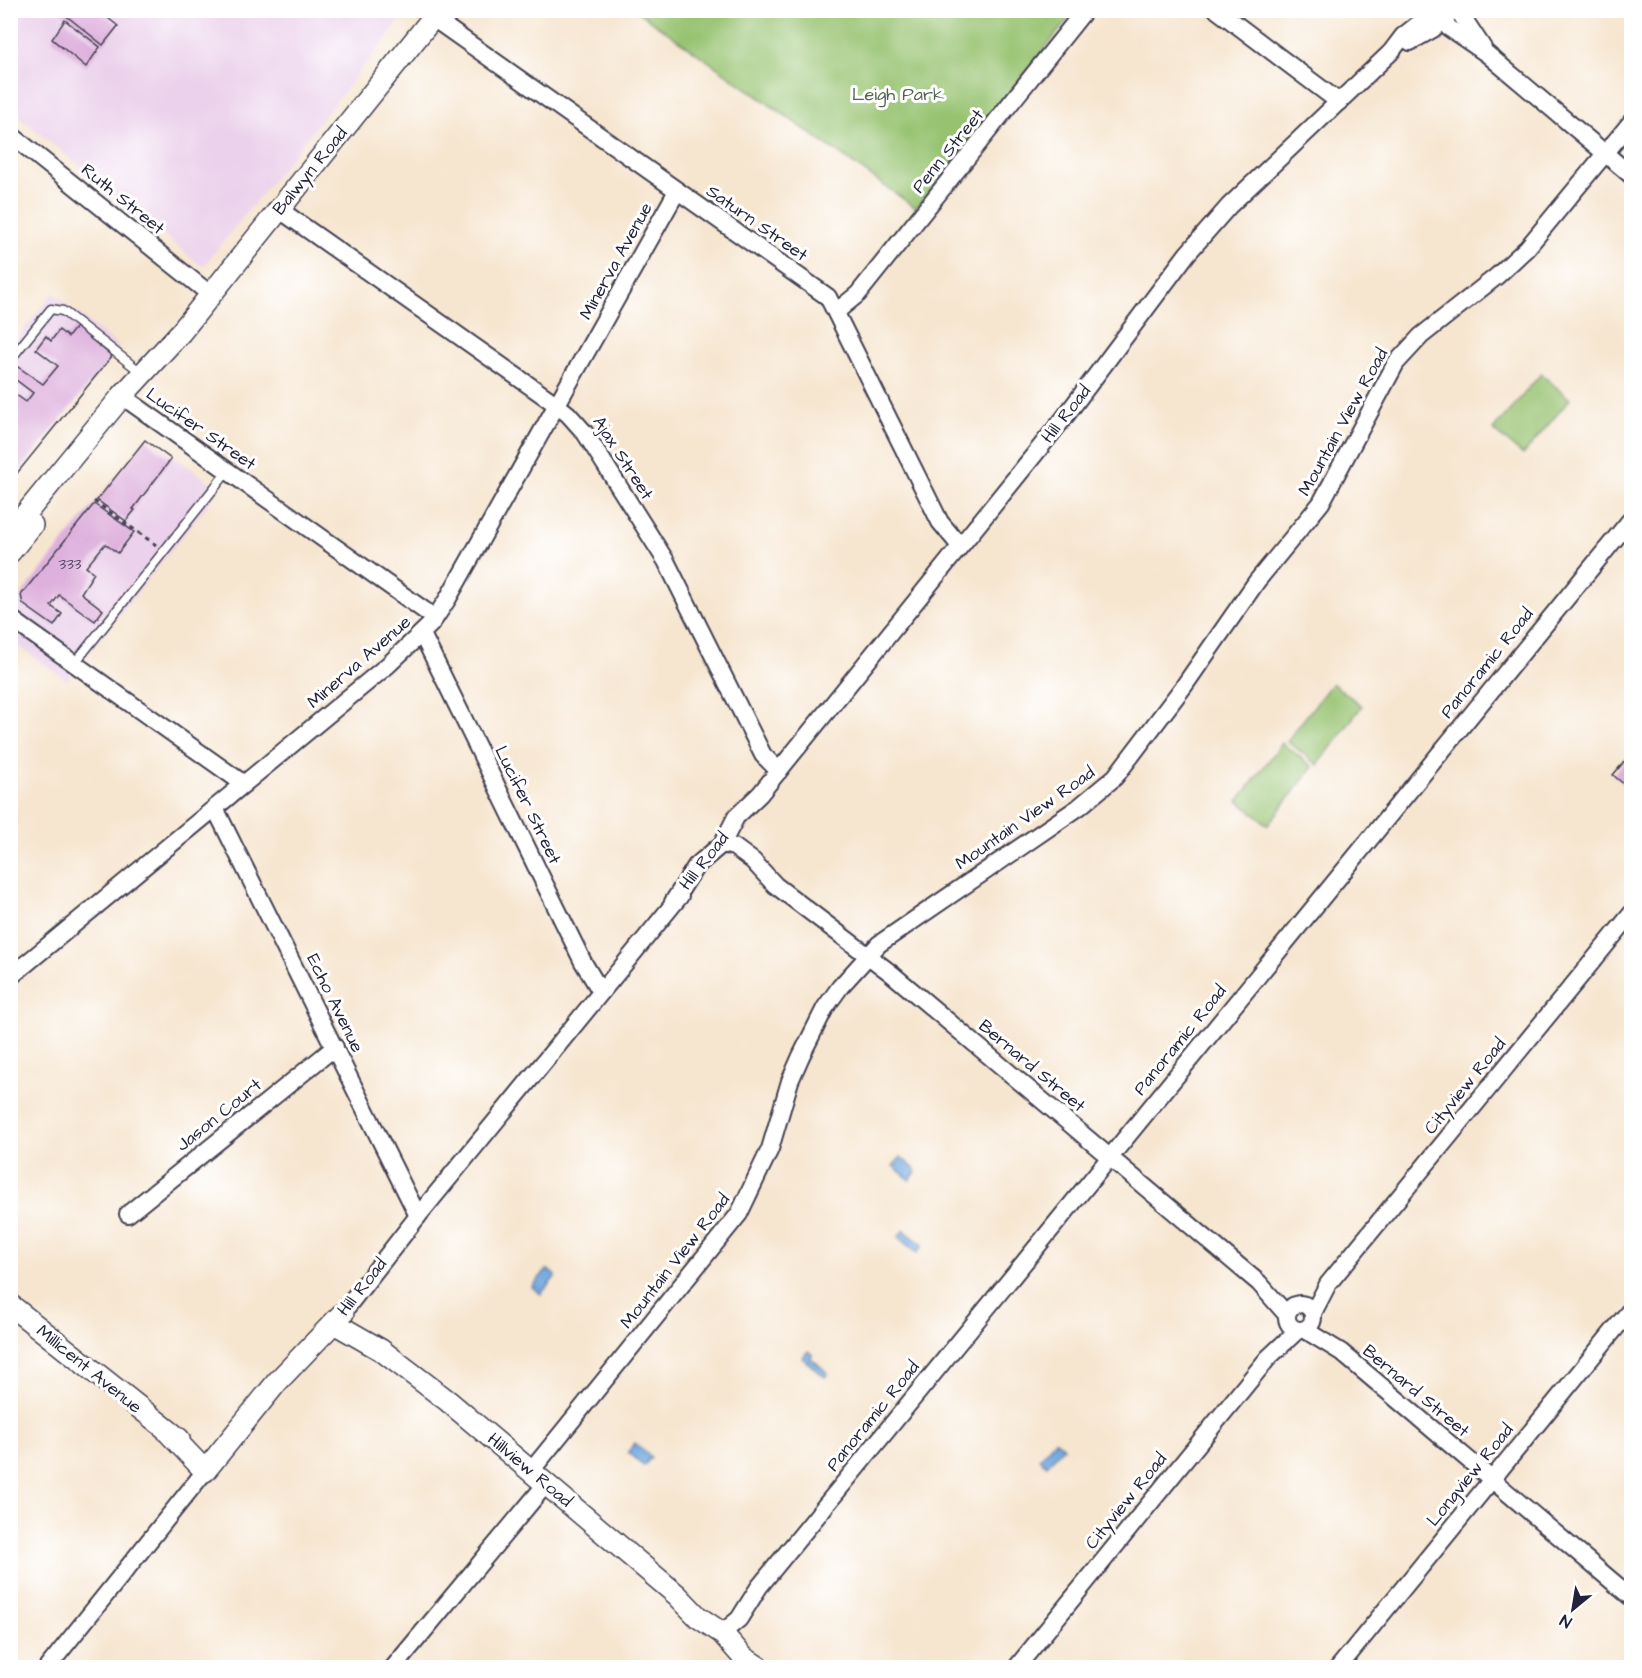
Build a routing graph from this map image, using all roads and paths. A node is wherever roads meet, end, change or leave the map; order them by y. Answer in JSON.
{"nodes":[{"id":1,"x":1085,"y":10,"type":"edge"},
{"id":2,"x":1217,"y":10,"type":"edge"},
{"id":3,"x":1458,"y":10,"type":"edge"},
{"id":4,"x":1443,"y":13,"type":"edge"},
{"id":5,"x":436,"y":14,"type":"edge"},
{"id":6,"x":1487,"y":54,"type":"junction"},
{"id":7,"x":1339,"y":102,"type":"junction"},
{"id":8,"x":1632,"y":121,"type":"edge"},
{"id":9,"x":13,"y":140,"type":"edge"},
{"id":10,"x":1605,"y":153,"type":"junction"},
{"id":11,"x":1632,"y":176,"type":"edge"},
{"id":12,"x":678,"y":191,"type":"junction"},
{"id":13,"x":280,"y":210,"type":"junction"},
{"id":14,"x":211,"y":295,"type":"junction"},
{"id":15,"x":837,"y":311,"type":"junction"},
{"id":16,"x":10,"y":360,"type":"edge"},
{"id":17,"x":146,"y":376,"type":"junction"},
{"id":18,"x":126,"y":400,"type":"junction"},
{"id":19,"x":557,"y":405,"type":"junction"},
{"id":20,"x":227,"y":472,"type":"junction"},
{"id":21,"x":94,"y":501,"type":"dead end"},
{"id":22,"x":1632,"y":518,"type":"edge"},
{"id":23,"x":10,"y":533,"type":"edge"},
{"id":24,"x":960,"y":546,"type":"junction"},
{"id":25,"x":165,"y":551,"type":"junction"},
{"id":26,"x":10,"y":552,"type":"edge"},
{"id":27,"x":10,"y":618,"type":"edge"},
{"id":28,"x":435,"y":618,"type":"junction"},
{"id":29,"x":422,"y":634,"type":"junction"},
{"id":30,"x":74,"y":664,"type":"junction"},
{"id":31,"x":778,"y":771,"type":"junction"},
{"id":32,"x":244,"y":784,"type":"junction"},
{"id":33,"x":216,"y":808,"type":"junction"},
{"id":34,"x":728,"y":848,"type":"junction"},
{"id":35,"x":1632,"y":913,"type":"edge"},
{"id":36,"x":868,"y":955,"type":"junction"},
{"id":37,"x":10,"y":977,"type":"edge"},
{"id":38,"x":601,"y":992,"type":"junction"},
{"id":39,"x":334,"y":1047,"type":"junction"},
{"id":40,"x":1110,"y":1157,"type":"junction"},
{"id":41,"x":128,"y":1214,"type":"dead end"},
{"id":42,"x":418,"y":1216,"type":"junction"},
{"id":43,"x":11,"y":1308,"type":"edge"},
{"id":44,"x":1632,"y":1308,"type":"edge"},
{"id":45,"x":1300,"y":1317,"type":"junction"},
{"id":46,"x":338,"y":1318,"type":"junction"},
{"id":47,"x":209,"y":1466,"type":"junction"},
{"id":48,"x":539,"y":1478,"type":"junction"},
{"id":49,"x":1491,"y":1480,"type":"junction"},
{"id":50,"x":1632,"y":1598,"type":"edge"},
{"id":51,"x":726,"y":1627,"type":"junction"},
{"id":52,"x":47,"y":1668,"type":"edge"},
{"id":53,"x":393,"y":1668,"type":"edge"},
{"id":54,"x":760,"y":1668,"type":"edge"},
{"id":55,"x":765,"y":1668,"type":"edge"},
{"id":56,"x":1016,"y":1668,"type":"edge"},
{"id":57,"x":1338,"y":1668,"type":"edge"}],
"edges":[{"from":1,"to":15,"type":"street","name":"Penn Street"},
{"from":2,"to":7,"type":"street"},
{"from":3,"to":6,"type":"street"},
{"from":4,"to":6,"type":"street"},
{"from":4,"to":7,"type":"street","name":"Hill Road"},
{"from":5,"to":12,"type":"street","name":"Saturn Street"},
{"from":5,"to":13,"type":"street","name":"Balwyn Road"},
{"from":6,"to":10,"type":"street"},
{"from":7,"to":24,"type":"street","name":"Hill Road"},
{"from":8,"to":10,"type":"street","name":"Mountain View Road"},
{"from":9,"to":14,"type":"street","name":"Ruth Street"},
{"from":10,"to":11,"type":"street"},
{"from":10,"to":36,"type":"street","name":"Mountain View Road"},
{"from":12,"to":15,"type":"street","name":"Saturn Street"},
{"from":12,"to":19,"type":"street","name":"Minerva Avenue"},
{"from":13,"to":14,"type":"street","name":"Balwyn Road"},
{"from":13,"to":19,"type":"street","name":"Ajax Street"},
{"from":14,"to":17,"type":"street","name":"Balwyn Road"},
{"from":15,"to":24,"type":"street","name":"Saturn Street"},
{"from":16,"to":17,"type":"lane"},
{"from":17,"to":18,"type":"street","name":"Balwyn Road"},
{"from":18,"to":20,"type":"street","name":"Lucifer Street"},
{"from":18,"to":23,"type":"street","name":"Balwyn Road"},
{"from":18,"to":26,"type":"street","name":"Balwyn Road"},
{"from":19,"to":28,"type":"street","name":"Minerva Avenue"},
{"from":19,"to":31,"type":"street","name":"Ajax Street"},
{"from":20,"to":25,"type":"lane"},
{"from":20,"to":28,"type":"street","name":"Lucifer Street"},
{"from":21,"to":25,"type":"path"},
{"from":22,"to":40,"type":"street","name":"Panoramic Road"},
{"from":24,"to":31,"type":"street","name":"Hill Road"},
{"from":25,"to":30,"type":"lane"},
{"from":27,"to":30,"type":"street"},
{"from":28,"to":29,"type":"street","name":"Minerva Avenue"},
{"from":29,"to":32,"type":"street","name":"Minerva Avenue"},
{"from":29,"to":38,"type":"street","name":"Lucifer Street"},
{"from":30,"to":32,"type":"street"},
{"from":31,"to":34,"type":"street","name":"Hill Road"},
{"from":32,"to":33,"type":"street","name":"Minerva Avenue"},
{"from":33,"to":37,"type":"street","name":"Minerva Avenue"},
{"from":33,"to":39,"type":"street","name":"Echo Avenue"},
{"from":34,"to":36,"type":"street","name":"Bernard Street"},
{"from":34,"to":38,"type":"street","name":"Hill Road"},
{"from":35,"to":45,"type":"street","name":"Cityview Road"},
{"from":36,"to":40,"type":"street","name":"Bernard Street"},
{"from":36,"to":48,"type":"street","name":"Mountain View Road"},
{"from":38,"to":42,"type":"street","name":"Hill Road"},
{"from":39,"to":41,"type":"street","name":"Jason Court"},
{"from":39,"to":42,"type":"street","name":"Echo Avenue"},
{"from":40,"to":45,"type":"street","name":"Bernard Street"},
{"from":40,"to":51,"type":"street","name":"Panoramic Road"},
{"from":42,"to":46,"type":"street","name":"Hill Road"},
{"from":43,"to":47,"type":"street","name":"Millicent Avenue"},
{"from":44,"to":49,"type":"street","name":"Longview Road"},
{"from":45,"to":49,"type":"street","name":"Bernard Street"},
{"from":45,"to":56,"type":"street","name":"Cityview Road"},
{"from":46,"to":47,"type":"street","name":"Hill Road"},
{"from":46,"to":48,"type":"street","name":"Hillview Road"},
{"from":47,"to":52,"type":"street","name":"Hill Road"},
{"from":48,"to":51,"type":"street","name":"Hillview Road"},
{"from":48,"to":53,"type":"street","name":"Mountain View Road"},
{"from":49,"to":50,"type":"street","name":"Bernard Street"},
{"from":49,"to":57,"type":"street","name":"Longview Road"},
{"from":51,"to":54,"type":"street","name":"Hillview Road"},
{"from":51,"to":55,"type":"street","name":"Hillview Road"}]}
